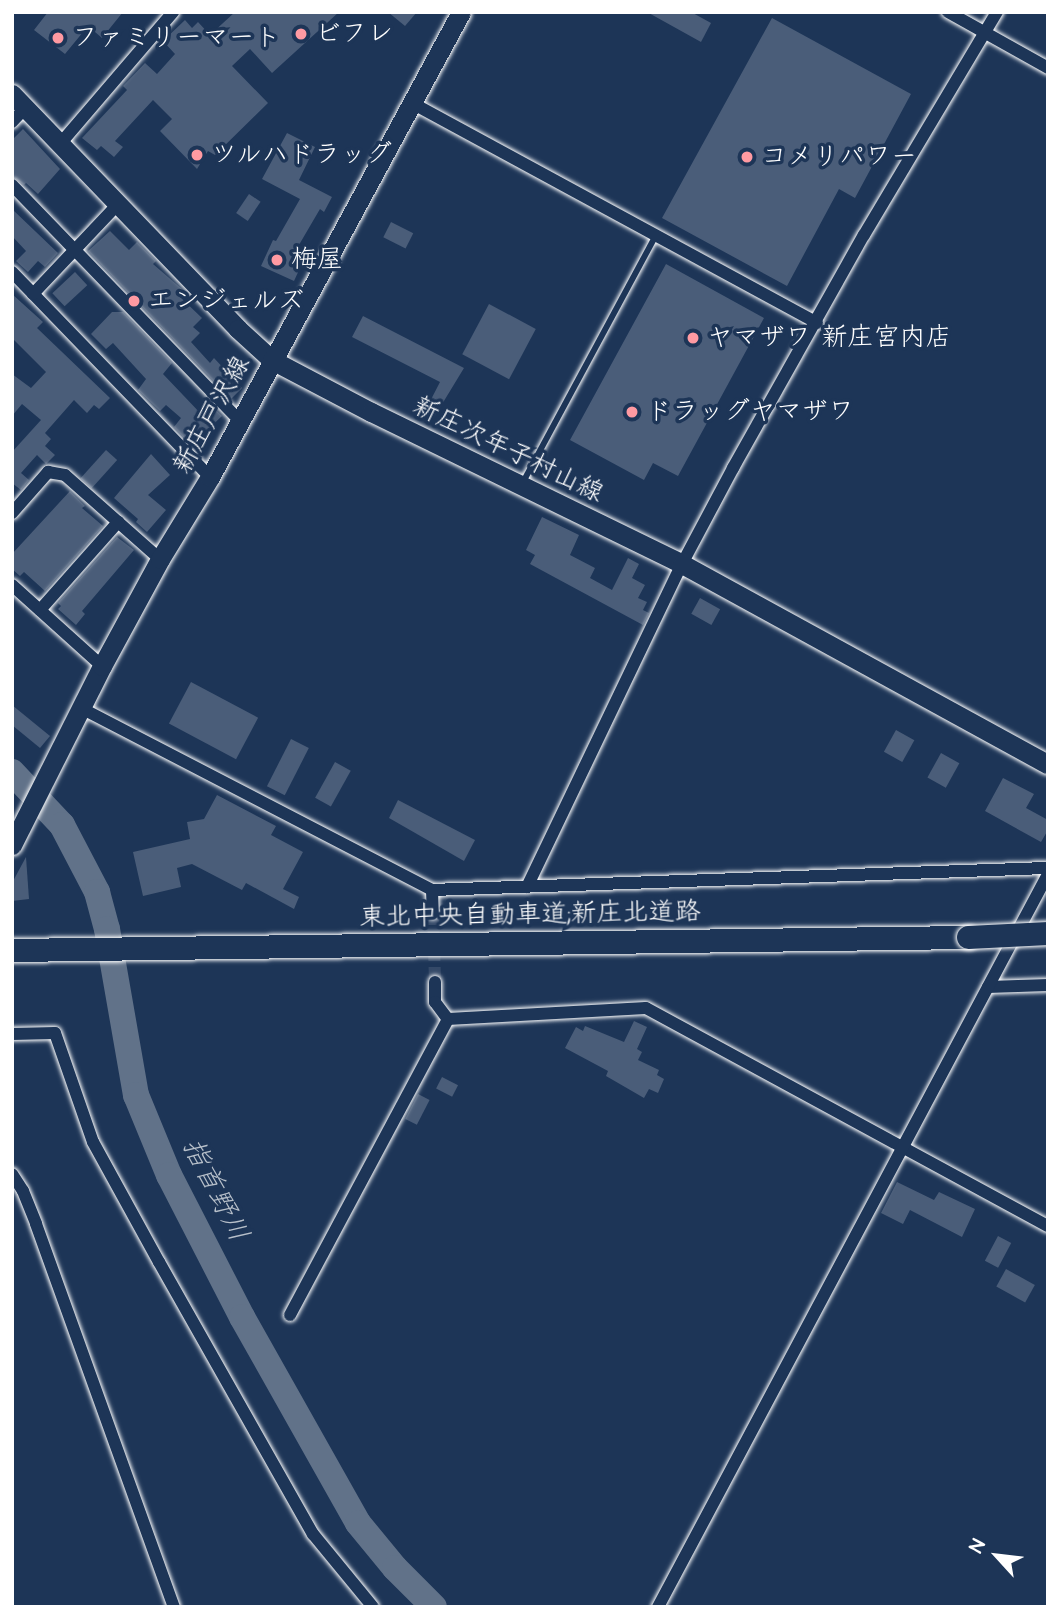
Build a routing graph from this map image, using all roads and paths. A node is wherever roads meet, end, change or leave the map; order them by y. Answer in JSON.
{"nodes":[{"id":1,"x":173,"y":12,"type":"edge"},
{"id":2,"x":948,"y":12,"type":"edge"},
{"id":3,"x":998,"y":12,"type":"edge"},
{"id":4,"x":457,"y":15,"type":"edge"},
{"id":5,"x":986,"y":33,"type":"junction"},
{"id":6,"x":1048,"y":68,"type":"edge"},
{"id":7,"x":412,"y":103,"type":"junction"},
{"id":8,"x":17,"y":108,"type":"edge"},
{"id":9,"x":60,"y":144,"type":"junction"},
{"id":10,"x":12,"y":185,"type":"edge"},
{"id":11,"x":119,"y":203,"type":"junction"},
{"id":12,"x":656,"y":236,"type":"junction"},
{"id":13,"x":74,"y":250,"type":"junction"},
{"id":14,"x":12,"y":272,"type":"edge"},
{"id":15,"x":33,"y":294,"type":"junction"},
{"id":16,"x":817,"y":323,"type":"junction"},
{"id":17,"x":272,"y":360,"type":"junction"},
{"id":18,"x":240,"y":421,"type":"junction"},
{"id":19,"x":210,"y":477,"type":"junction"},
{"id":20,"x":521,"y":486,"type":"junction"},
{"id":21,"x":12,"y":513,"type":"edge"},
{"id":22,"x":118,"y":522,"type":"junction"},
{"id":23,"x":160,"y":559,"type":"junction"},
{"id":24,"x":682,"y":564,"type":"junction"},
{"id":25,"x":12,"y":585,"type":"edge"},
{"id":26,"x":40,"y":610,"type":"junction"},
{"id":27,"x":102,"y":666,"type":"junction"},
{"id":28,"x":81,"y":708,"type":"junction"},
{"id":29,"x":1048,"y":764,"type":"edge"},
{"id":30,"x":15,"y":838,"type":"edge"},
{"id":31,"x":1048,"y":868,"type":"edge"},
{"id":32,"x":1048,"y":874,"type":"edge"},
{"id":33,"x":527,"y":887,"type":"junction"},
{"id":34,"x":432,"y":890,"type":"junction"},
{"id":35,"x":433,"y":913,"type":"tunnel mouth"},
{"id":36,"x":1048,"y":933,"type":"edge"},
{"id":37,"x":12,"y":950,"type":"edge"},
{"id":38,"x":435,"y":982,"type":"tunnel mouth"},
{"id":39,"x":1048,"y":985,"type":"edge"},
{"id":40,"x":988,"y":987,"type":"junction"},
{"id":41,"x":448,"y":1019,"type":"junction"},
{"id":42,"x":12,"y":1034,"type":"edge"},
{"id":43,"x":903,"y":1148,"type":"junction"},
{"id":44,"x":12,"y":1174,"type":"edge"},
{"id":45,"x":1048,"y":1226,"type":"edge"},
{"id":46,"x":290,"y":1315,"type":"dead end"},
{"id":47,"x":174,"y":1607,"type":"edge"},
{"id":48,"x":373,"y":1607,"type":"edge"},
{"id":49,"x":658,"y":1607,"type":"edge"}],
"edges":[{"from":1,"to":9,"type":"street"},
{"from":2,"to":5,"type":"street"},
{"from":3,"to":5,"type":"street"},
{"from":4,"to":7,"type":"main road","name":"新庄戸沢線"},
{"from":5,"to":6,"type":"street"},
{"from":5,"to":16,"type":"street"},
{"from":7,"to":12,"type":"street"},
{"from":7,"to":17,"type":"main road","name":"新庄戸沢線"},
{"from":8,"to":9,"type":"main road","name":"新庄次年子村山線"},
{"from":9,"to":11,"type":"main road","name":"新庄次年子村山線"},
{"from":10,"to":13,"type":"street"},
{"from":11,"to":13,"type":"street"},
{"from":11,"to":17,"type":"main road","name":"新庄次年子村山線"},
{"from":12,"to":16,"type":"street"},
{"from":12,"to":20,"type":"lane"},
{"from":13,"to":15,"type":"street"},
{"from":13,"to":18,"type":"street"},
{"from":14,"to":15,"type":"street"},
{"from":15,"to":19,"type":"street"},
{"from":16,"to":24,"type":"street"},
{"from":17,"to":18,"type":"main road","name":"新庄戸沢線"},
{"from":17,"to":20,"type":"main road","name":"新庄次年子村山線"},
{"from":18,"to":19,"type":"main road","name":"新庄戸沢線"},
{"from":19,"to":23,"type":"main road","name":"新庄戸沢線"},
{"from":20,"to":24,"type":"main road","name":"新庄次年子村山線"},
{"from":21,"to":22,"type":"street"},
{"from":22,"to":23,"type":"street"},
{"from":22,"to":26,"type":"street"},
{"from":23,"to":27,"type":"main road","name":"新庄戸沢線"},
{"from":24,"to":29,"type":"main road","name":"新庄次年子村山線"},
{"from":24,"to":33,"type":"street"},
{"from":25,"to":26,"type":"street"},
{"from":26,"to":27,"type":"street"},
{"from":27,"to":28,"type":"main road","name":"新庄戸沢線"},
{"from":28,"to":30,"type":"main road","name":"新庄戸沢線"},
{"from":28,"to":34,"type":"street"},
{"from":31,"to":33,"type":"street"},
{"from":32,"to":40,"type":"street"},
{"from":33,"to":34,"type":"street"},
{"from":34,"to":35,"type":"street"},
{"from":36,"to":37,"type":"highway","name":"東北中央自動車道;新庄北道路","bridge":true},
{"from":38,"to":41,"type":"street"},
{"from":39,"to":40,"type":"street"},
{"from":40,"to":43,"type":"street"},
{"from":41,"to":43,"type":"street"},
{"from":41,"to":46,"type":"street"},
{"from":42,"to":48,"type":"street"},
{"from":43,"to":45,"type":"street"},
{"from":43,"to":49,"type":"street"},
{"from":44,"to":47,"type":"street"}]}
